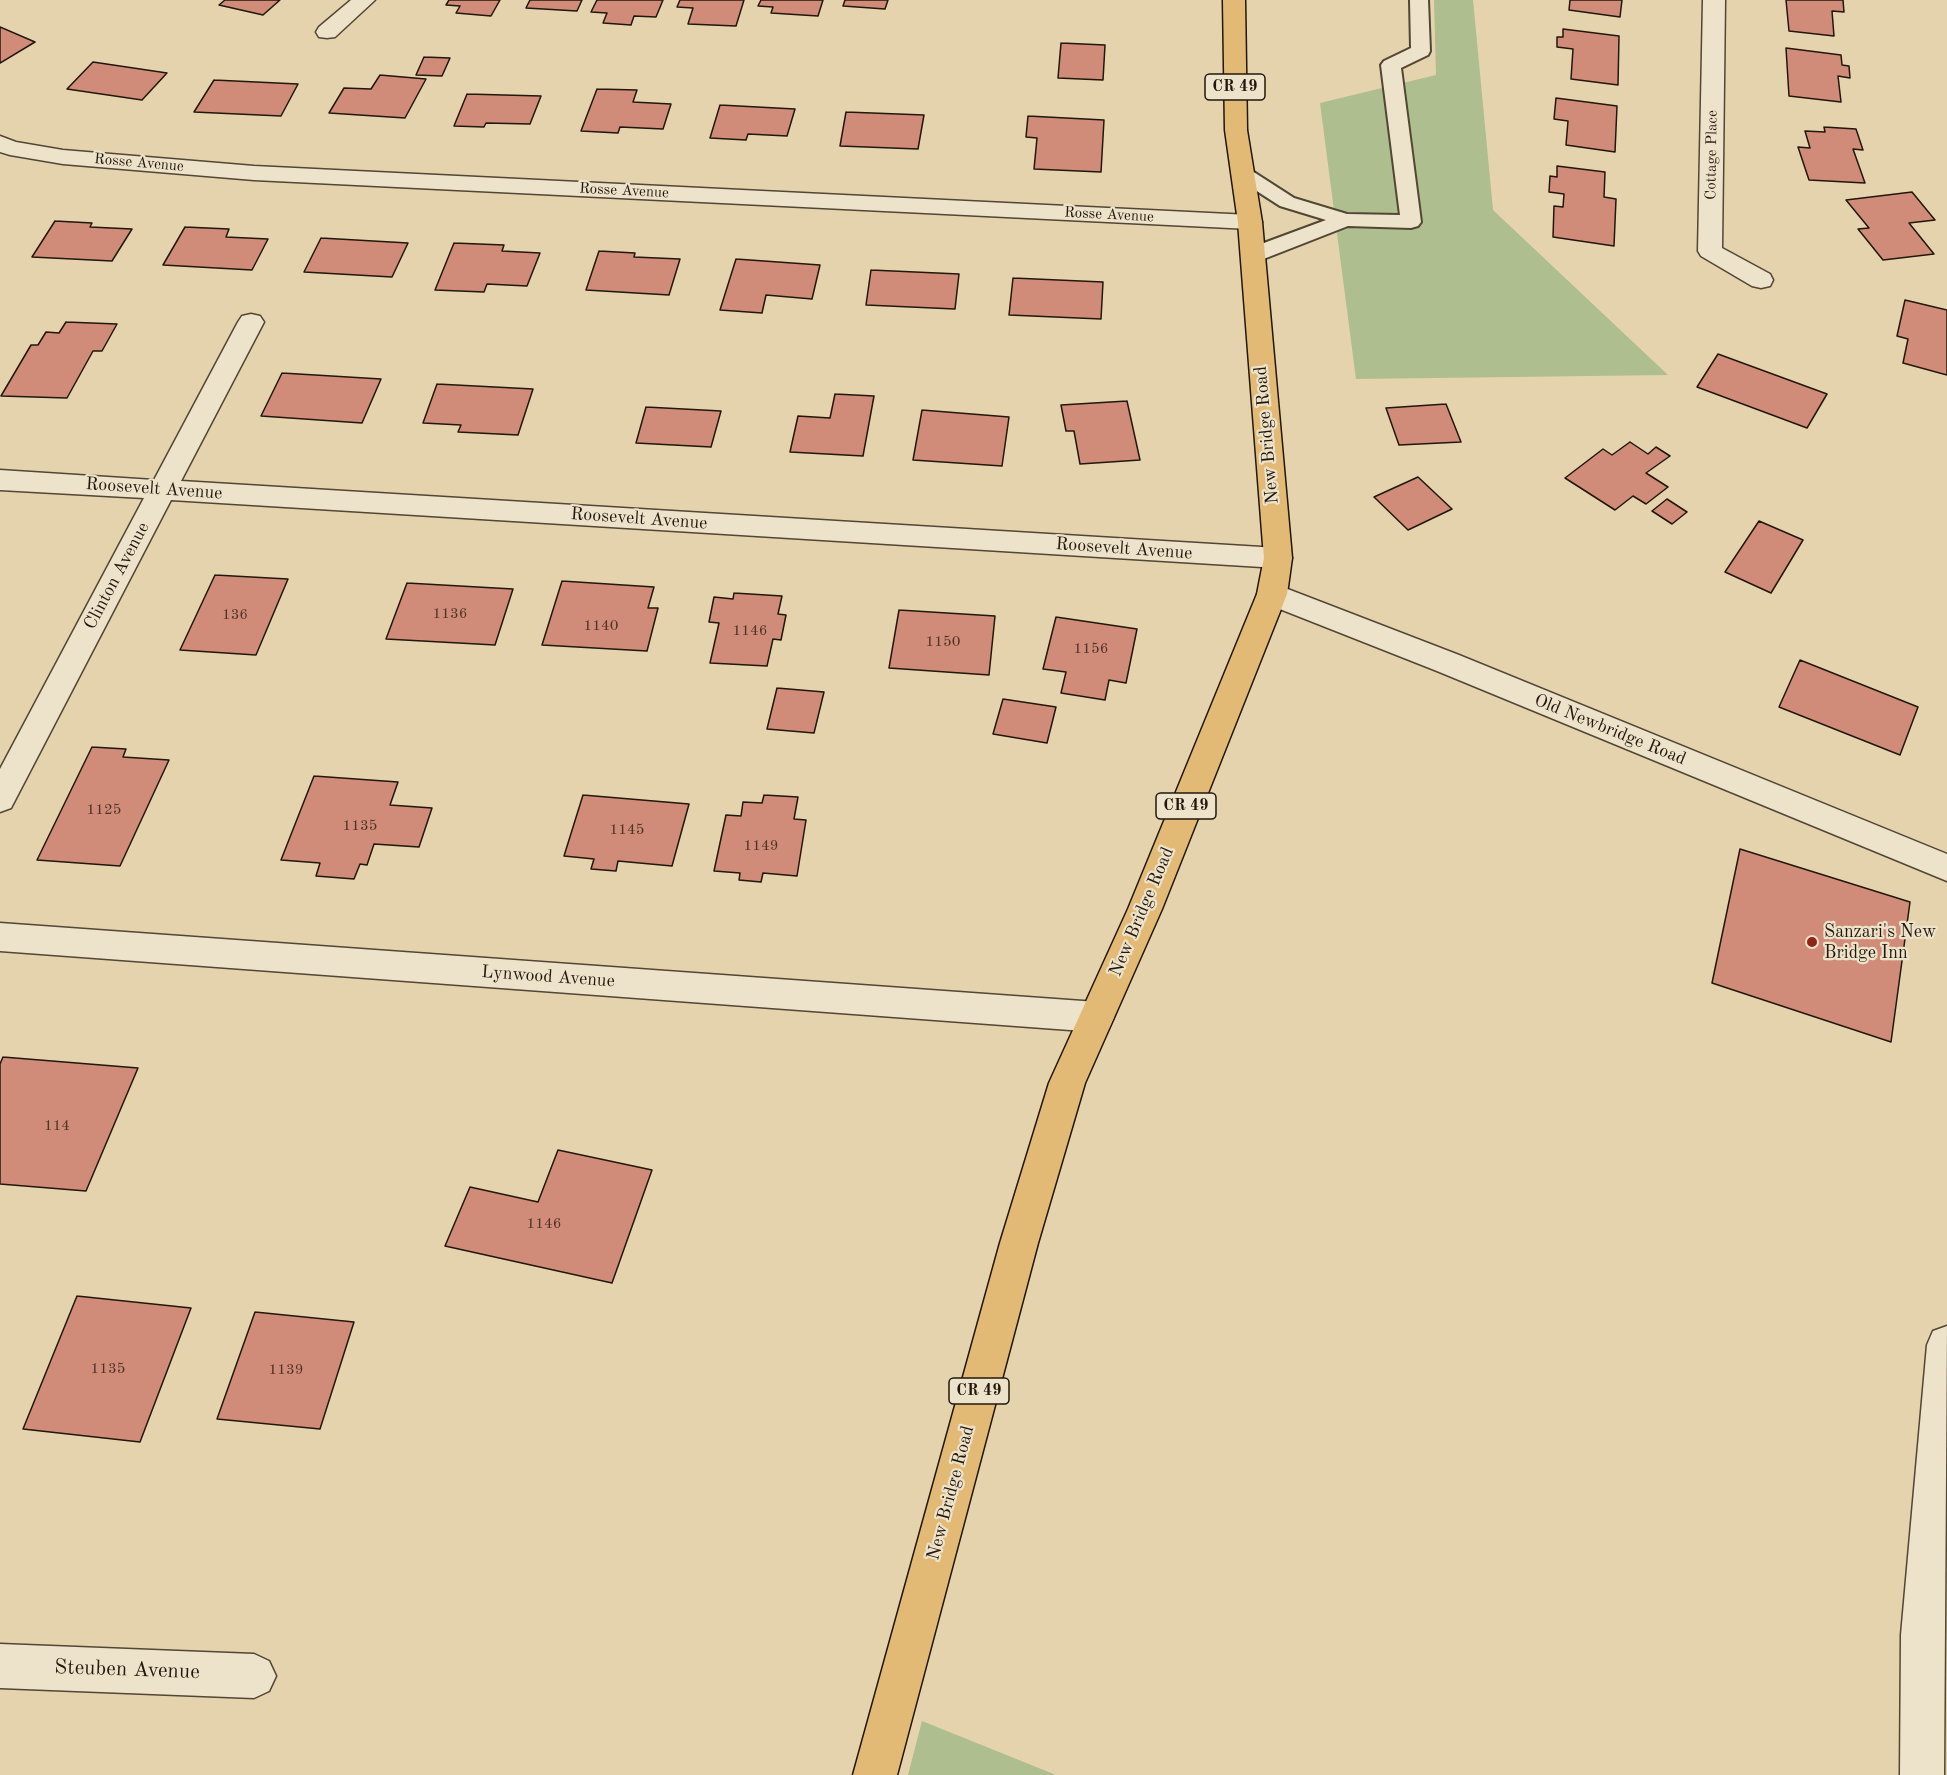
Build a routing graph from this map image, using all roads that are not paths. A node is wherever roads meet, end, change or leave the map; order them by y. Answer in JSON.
{"nodes":[{"id":1,"x":364,"y":0,"type":"edge"},
{"id":2,"x":1234,"y":0,"type":"edge"},
{"id":3,"x":1419,"y":0,"type":"edge"},
{"id":4,"x":1714,"y":0,"type":"edge"},
{"id":5,"x":327,"y":32,"type":"dead end"},
{"id":6,"x":0,"y":143,"type":"edge"},
{"id":7,"x":1242,"y":173,"type":"junction"},
{"id":8,"x":1346,"y":220,"type":"junction"},
{"id":9,"x":1250,"y":222,"type":"junction"},
{"id":10,"x":1253,"y":255,"type":"junction"},
{"id":11,"x":1761,"y":279,"type":"dead end"},
{"id":12,"x":251,"y":322,"type":"dead end"},
{"id":13,"x":0,"y":480,"type":"edge"},
{"id":14,"x":162,"y":490,"type":"junction"},
{"id":15,"x":1278,"y":558,"type":"junction"},
{"id":16,"x":1272,"y":594,"type":"junction"},
{"id":17,"x":0,"y":799,"type":"edge"},
{"id":18,"x":1947,"y":868,"type":"edge"},
{"id":19,"x":0,"y":937,"type":"edge"},
{"id":20,"x":1097,"y":1017,"type":"junction"},
{"id":21,"x":1947,"y":1345,"type":"edge"},
{"id":22,"x":0,"y":1666,"type":"edge"},
{"id":23,"x":254,"y":1676,"type":"dead end"},
{"id":24,"x":876,"y":1772,"type":"edge"},
{"id":25,"x":1922,"y":1775,"type":"edge"}],
"edges":[{"from":1,"to":5,"type":"street"},
{"from":2,"to":7,"type":"main road","name":"New Bridge Road","number":"CR 49"},
{"from":3,"to":8,"type":"lane"},
{"from":4,"to":11,"type":"street","name":"Cottage Place"},
{"from":6,"to":9,"type":"street","name":"Rosse Avenue"},
{"from":7,"to":8,"type":"lane"},
{"from":7,"to":9,"type":"main road","name":"New Bridge Road","number":"CR 49"},
{"from":8,"to":10,"type":"lane"},
{"from":9,"to":10,"type":"main road","name":"New Bridge Road","number":"CR 49"},
{"from":10,"to":15,"type":"main road","name":"New Bridge Road","number":"CR 49"},
{"from":12,"to":14,"type":"street","name":"Clinton Avenue"},
{"from":13,"to":14,"type":"street","name":"Roosevelt Avenue"},
{"from":14,"to":15,"type":"street","name":"Roosevelt Avenue"},
{"from":14,"to":17,"type":"street","name":"Clinton Avenue"},
{"from":15,"to":16,"type":"main road","name":"New Bridge Road","number":"CR 49"},
{"from":16,"to":18,"type":"street","name":"Old Newbridge Road"},
{"from":16,"to":20,"type":"main road","name":"New Bridge Road","number":"CR 49"},
{"from":19,"to":20,"type":"street","name":"Lynwood Avenue"},
{"from":20,"to":24,"type":"main road","name":"New Bridge Road","number":"CR 49"},
{"from":21,"to":25,"type":"street"},
{"from":22,"to":23,"type":"street","name":"Steuben Avenue"}]}
